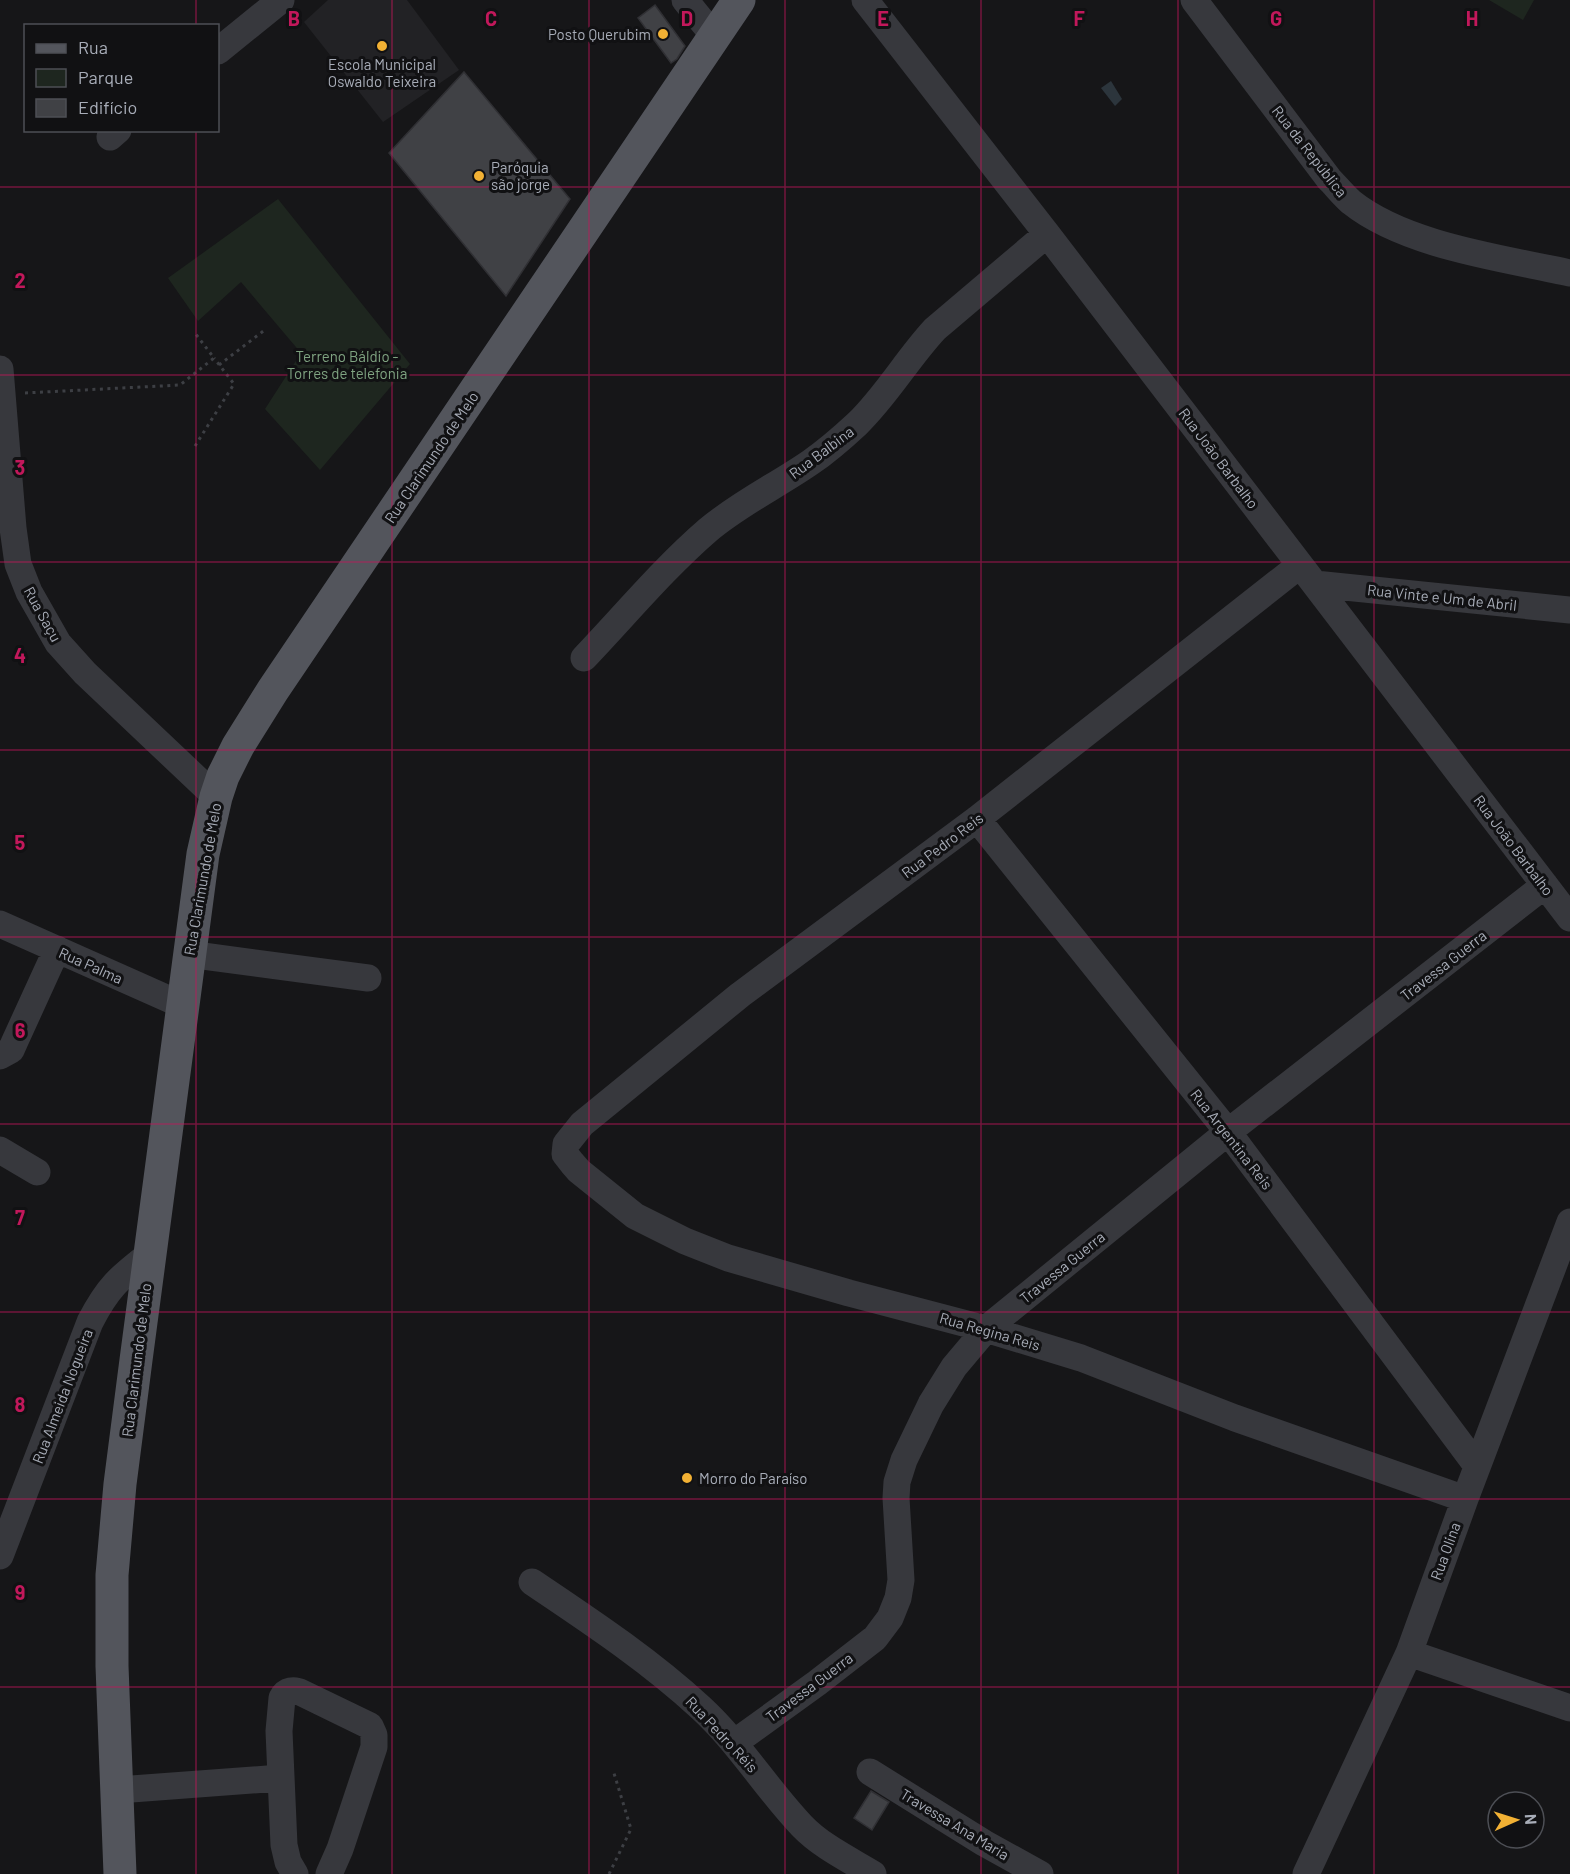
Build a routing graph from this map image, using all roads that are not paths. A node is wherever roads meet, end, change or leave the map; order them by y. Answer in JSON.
{"nodes":[{"id":1,"x":281,"y":0,"type":"edge"},
{"id":2,"x":685,"y":0,"type":"edge"},
{"id":3,"x":739,"y":0,"type":"edge"},
{"id":4,"x":865,"y":0,"type":"edge"},
{"id":5,"x":1194,"y":0,"type":"edge"},
{"id":6,"x":714,"y":36,"type":"junction"},
{"id":7,"x":219,"y":50,"type":"edge"},
{"id":8,"x":1047,"y":234,"type":"junction"},
{"id":9,"x":1570,"y":273,"type":"edge"},
{"id":10,"x":1,"y":382,"type":"edge"},
{"id":11,"x":9,"y":567,"type":"edge"},
{"id":12,"x":1307,"y":574,"type":"junction"},
{"id":13,"x":1570,"y":610,"type":"edge"},
{"id":14,"x":584,"y":658,"type":"dead end"},
{"id":15,"x":216,"y":797,"type":"junction"},
{"id":16,"x":977,"y":819,"type":"junction"},
{"id":17,"x":1545,"y":885,"type":"junction"},
{"id":18,"x":1570,"y":918,"type":"edge"},
{"id":19,"x":0,"y":924,"type":"edge"},
{"id":20,"x":57,"y":949,"type":"junction"},
{"id":21,"x":188,"y":954,"type":"junction"},
{"id":22,"x":368,"y":978,"type":"dead end"},
{"id":23,"x":182,"y":1005,"type":"junction"},
{"id":24,"x":0,"y":1056,"type":"edge"},
{"id":25,"x":582,"y":1124,"type":"joint"},
{"id":26,"x":1228,"y":1132,"type":"junction"},
{"id":27,"x":0,"y":1150,"type":"edge"},
{"id":28,"x":37,"y":1172,"type":"dead end"},
{"id":29,"x":1570,"y":1222,"type":"edge"},
{"id":30,"x":150,"y":1254,"type":"junction"},
{"id":31,"x":986,"y":1329,"type":"junction"},
{"id":32,"x":1477,"y":1466,"type":"junction"},
{"id":33,"x":1465,"y":1498,"type":"junction"},
{"id":34,"x":0,"y":1556,"type":"edge"},
{"id":35,"x":532,"y":1582,"type":"dead end"},
{"id":36,"x":1409,"y":1653,"type":"junction"},
{"id":37,"x":1570,"y":1708,"type":"edge"},
{"id":38,"x":734,"y":1743,"type":"junction"},
{"id":39,"x":870,"y":1772,"type":"dead end"},
{"id":40,"x":280,"y":1778,"type":"junction"},
{"id":41,"x":118,"y":1790,"type":"junction"},
{"id":42,"x":120,"y":1874,"type":"edge"},
{"id":43,"x":295,"y":1874,"type":"edge"},
{"id":44,"x":329,"y":1874,"type":"edge"},
{"id":45,"x":873,"y":1874,"type":"edge"},
{"id":46,"x":1040,"y":1874,"type":"edge"},
{"id":47,"x":1306,"y":1874,"type":"edge"}],
"edges":[{"from":1,"to":7,"type":"street"},
{"from":2,"to":6,"type":"street"},
{"from":3,"to":6,"type":"main road","name":"Rua Clarimundo de Melo"},
{"from":4,"to":8,"type":"street","name":"Rua João Barbalho"},
{"from":5,"to":9,"type":"street","name":"Rua da República"},
{"from":6,"to":15,"type":"main road","name":"Rua Clarimundo de Melo"},
{"from":8,"to":12,"type":"street","name":"Rua João Barbalho"},
{"from":8,"to":14,"type":"street","name":"Rua Balbina"},
{"from":10,"to":11,"type":"street","name":"Rua Saçu"},
{"from":11,"to":15,"type":"street","name":"Rua Saçu"},
{"from":12,"to":13,"type":"street","name":"Rua Vinte e Um de Abril"},
{"from":12,"to":16,"type":"street","name":"Rua Pedro Reis"},
{"from":12,"to":17,"type":"street","name":"Rua João Barbalho"},
{"from":15,"to":21,"type":"main road","name":"Rua Clarimundo de Melo"},
{"from":16,"to":25,"type":"street","name":"Rua Pedro Reis"},
{"from":16,"to":26,"type":"street","name":"Rua Argentina Reis"},
{"from":17,"to":18,"type":"street","name":"Rua João Barbalho"},
{"from":17,"to":26,"type":"street","name":"Travessa Guerra"},
{"from":19,"to":20,"type":"street","name":"Rua Palma"},
{"from":20,"to":23,"type":"street","name":"Rua Palma"},
{"from":20,"to":24,"type":"street"},
{"from":21,"to":22,"type":"street"},
{"from":21,"to":23,"type":"main road","name":"Rua Clarimundo de Melo"},
{"from":23,"to":30,"type":"main road","name":"Rua Clarimundo de Melo"},
{"from":25,"to":31,"type":"street","name":"Rua Regina Reis"},
{"from":26,"to":31,"type":"street","name":"Travessa Guerra"},
{"from":26,"to":32,"type":"street","name":"Rua Argentina Reis"},
{"from":27,"to":28,"type":"street"},
{"from":29,"to":32,"type":"street","name":"Rua Olina"},
{"from":30,"to":34,"type":"street","name":"Rua Almeida Nogueira"},
{"from":30,"to":41,"type":"main road","name":"Rua Clarimundo de Melo"},
{"from":31,"to":33,"type":"street","name":"Rua Regina Reis"},
{"from":31,"to":38,"type":"street","name":"Travessa Guerra"},
{"from":32,"to":33,"type":"street","name":"Rua Olina"},
{"from":33,"to":36,"type":"street","name":"Rua Olina"},
{"from":35,"to":38,"type":"street","name":"Rua Pedro Réis"},
{"from":36,"to":37,"type":"street"},
{"from":36,"to":47,"type":"street","name":"Rua Olina"},
{"from":38,"to":45,"type":"street","name":"Rua Pedro Réis"},
{"from":39,"to":46,"type":"street","name":"Travessa Ana Maria"},
{"from":40,"to":41,"type":"street"},
{"from":40,"to":43,"type":"street"},
{"from":40,"to":44,"type":"street"},
{"from":41,"to":42,"type":"main road","name":"Rua Clarimundo de Melo"}]}
